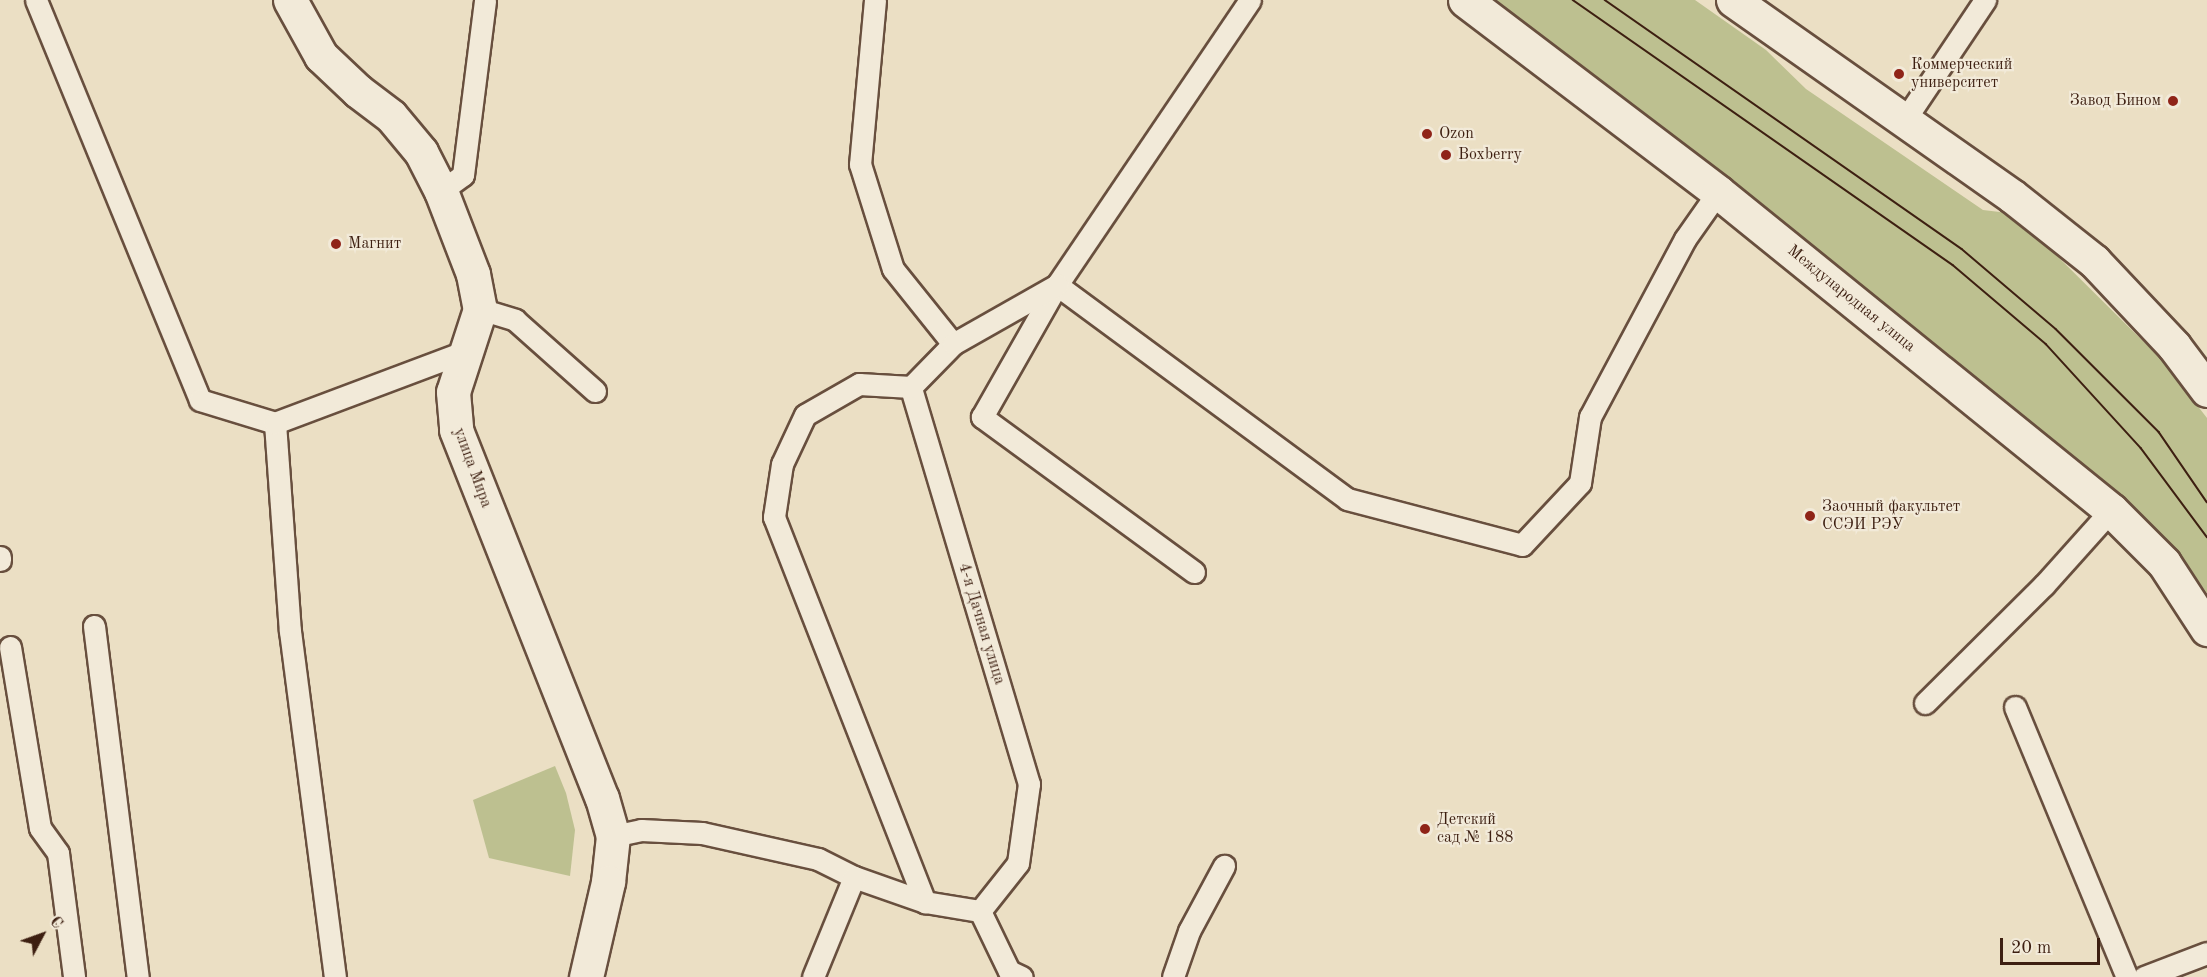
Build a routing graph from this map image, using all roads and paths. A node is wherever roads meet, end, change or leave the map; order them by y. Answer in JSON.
{"nodes":[{"id":1,"x":36,"y":0,"type":"edge"},
{"id":2,"x":290,"y":0,"type":"edge"},
{"id":3,"x":485,"y":0,"type":"edge"},
{"id":4,"x":875,"y":0,"type":"edge"},
{"id":5,"x":1250,"y":0,"type":"edge"},
{"id":6,"x":1465,"y":0,"type":"edge"},
{"id":7,"x":1733,"y":0,"type":"edge"},
{"id":8,"x":1985,"y":0,"type":"edge"},
{"id":9,"x":1904,"y":121,"type":"junction"},
{"id":10,"x":441,"y":191,"type":"junction"},
{"id":11,"x":1718,"y":192,"type":"junction"},
{"id":12,"x":1057,"y":285,"type":"junction"},
{"id":13,"x":480,"y":309,"type":"junction"},
{"id":14,"x":953,"y":344,"type":"junction"},
{"id":15,"x":467,"y":351,"type":"junction"},
{"id":16,"x":911,"y":387,"type":"junction"},
{"id":17,"x":2207,"y":390,"type":"edge"},
{"id":18,"x":595,"y":391,"type":"dead end"},
{"id":19,"x":275,"y":423,"type":"junction"},
{"id":20,"x":2111,"y":510,"type":"junction"},
{"id":21,"x":1194,"y":572,"type":"dead end"},
{"id":22,"x":94,"y":626,"type":"dead end"},
{"id":23,"x":2207,"y":629,"type":"edge"},
{"id":24,"x":10,"y":647,"type":"dead end"},
{"id":25,"x":1925,"y":703,"type":"dead end"},
{"id":26,"x":2015,"y":707,"type":"dead end"},
{"id":27,"x":613,"y":836,"type":"junction"},
{"id":28,"x":1224,"y":866,"type":"dead end"},
{"id":29,"x":854,"y":877,"type":"junction"},
{"id":30,"x":925,"y":902,"type":"junction"},
{"id":31,"x":980,"y":911,"type":"junction"},
{"id":32,"x":2207,"y":953,"type":"edge"},
{"id":33,"x":74,"y":977,"type":"edge"},
{"id":34,"x":138,"y":977,"type":"edge"},
{"id":35,"x":335,"y":977,"type":"edge"},
{"id":36,"x":586,"y":977,"type":"edge"},
{"id":37,"x":813,"y":977,"type":"edge"},
{"id":38,"x":1022,"y":977,"type":"edge"},
{"id":39,"x":1173,"y":977,"type":"edge"},
{"id":40,"x":2127,"y":977,"type":"edge"},
{"id":41,"x":2144,"y":977,"type":"edge"}],
"edges":[{"from":1,"to":19,"type":"lane"},
{"from":2,"to":10,"type":"street","name":"улица Мира"},
{"from":3,"to":10,"type":"lane"},
{"from":4,"to":14,"type":"lane"},
{"from":5,"to":12,"type":"lane"},
{"from":6,"to":11,"type":"street","name":"Международная улица"},
{"from":7,"to":9,"type":"street"},
{"from":8,"to":9,"type":"lane"},
{"from":9,"to":17,"type":"street"},
{"from":10,"to":13,"type":"street","name":"улица Мира"},
{"from":11,"to":12,"type":"lane"},
{"from":11,"to":20,"type":"street","name":"Международная улица"},
{"from":12,"to":14,"type":"lane"},
{"from":12,"to":21,"type":"lane"},
{"from":13,"to":15,"type":"street","name":"улица Мира"},
{"from":13,"to":18,"type":"lane"},
{"from":14,"to":16,"type":"lane"},
{"from":15,"to":19,"type":"lane"},
{"from":15,"to":27,"type":"street","name":"улица Мира"},
{"from":16,"to":30,"type":"lane"},
{"from":16,"to":31,"type":"lane","name":"4-я Дачная улица"},
{"from":19,"to":35,"type":"lane"},
{"from":20,"to":23,"type":"street","name":"Международная улица"},
{"from":20,"to":25,"type":"lane"},
{"from":22,"to":34,"type":"lane"},
{"from":24,"to":33,"type":"lane"},
{"from":26,"to":40,"type":"lane"},
{"from":27,"to":29,"type":"lane"},
{"from":27,"to":36,"type":"street","name":"улица Мира"},
{"from":28,"to":39,"type":"lane"},
{"from":29,"to":30,"type":"lane"},
{"from":29,"to":37,"type":"lane"},
{"from":30,"to":31,"type":"lane"},
{"from":31,"to":38,"type":"lane"},
{"from":32,"to":41,"type":"lane"}]}
